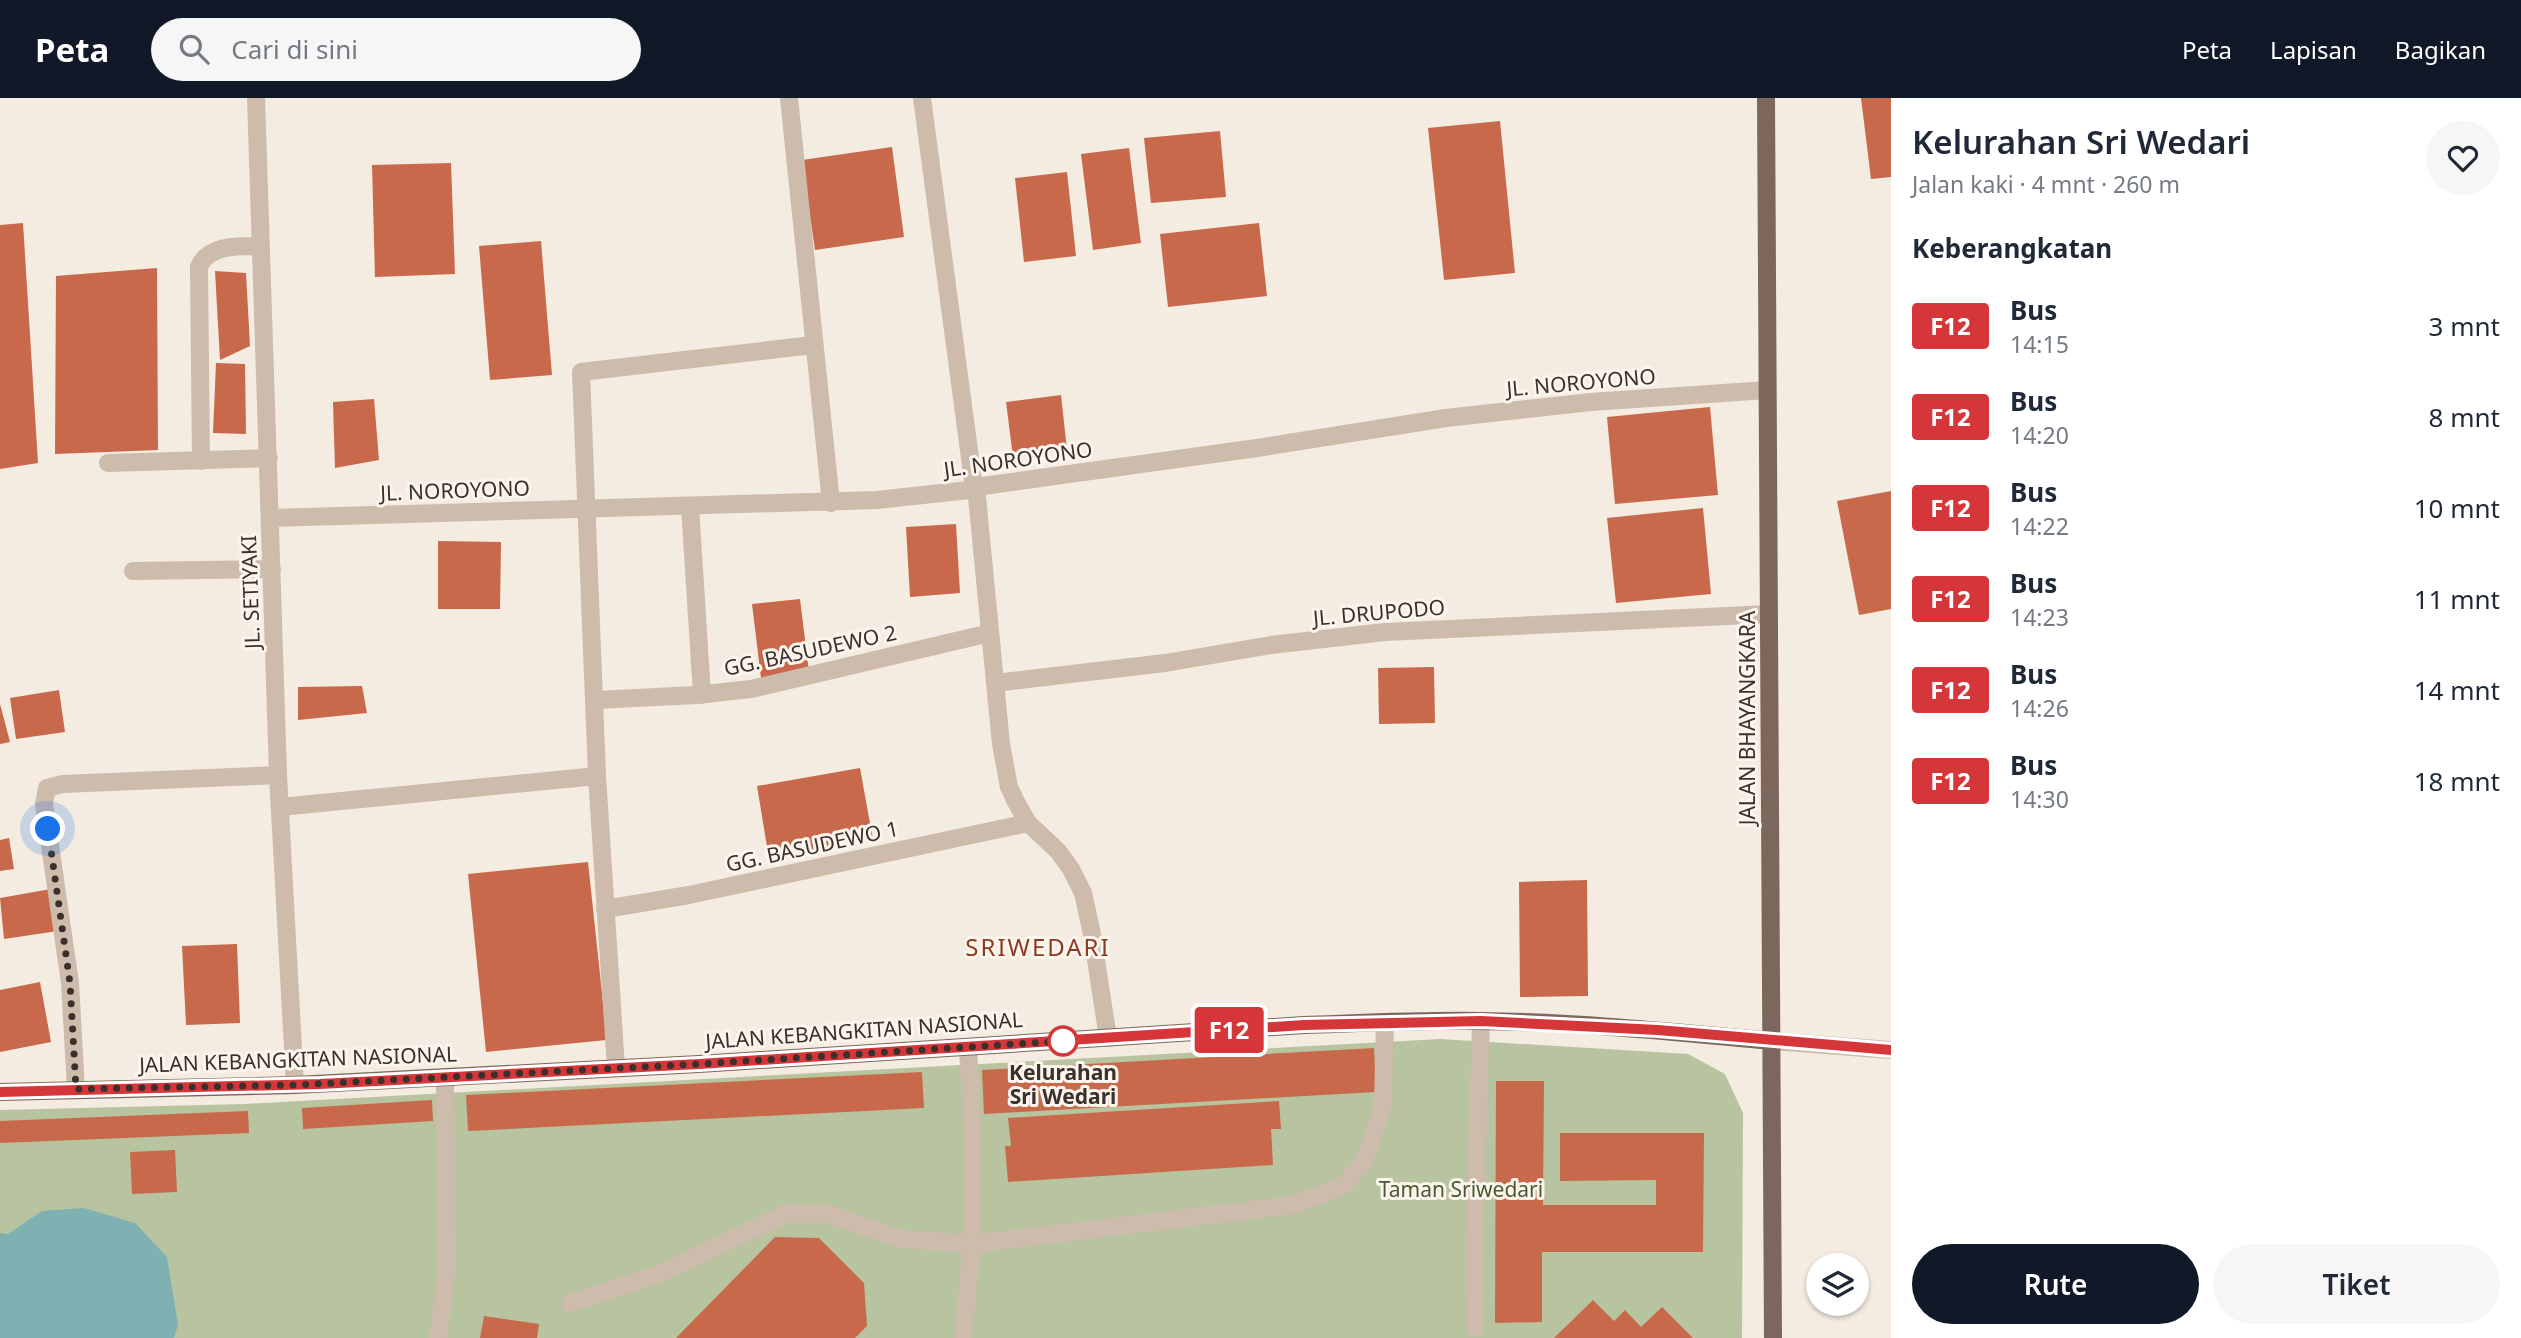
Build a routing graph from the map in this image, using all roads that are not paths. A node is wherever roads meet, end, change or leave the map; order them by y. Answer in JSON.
{"nodes":[{"id":1,"x":256,"y":98,"type":"edge"},
{"id":2,"x":789,"y":98,"type":"edge"},
{"id":3,"x":922,"y":98,"type":"edge"},
{"id":4,"x":1766,"y":98,"type":"edge"},
{"id":5,"x":261,"y":246,"type":"junction"},
{"id":6,"x":813,"y":345,"type":"junction"},
{"id":7,"x":1768,"y":390,"type":"junction"},
{"id":8,"x":269,"y":458,"type":"junction"},
{"id":9,"x":201,"y":461,"type":"junction"},
{"id":10,"x":108,"y":463,"type":"dead end"},
{"id":11,"x":975,"y":488,"type":"junction"},
{"id":12,"x":831,"y":503,"type":"junction"},
{"id":13,"x":690,"y":506,"type":"junction"},
{"id":14,"x":588,"y":507,"type":"junction"},
{"id":15,"x":271,"y":518,"type":"junction"},
{"id":16,"x":272,"y":569,"type":"junction"},
{"id":17,"x":133,"y":571,"type":"dead end"},
{"id":18,"x":1769,"y":614,"type":"junction"},
{"id":19,"x":990,"y":633,"type":"junction"},
{"id":20,"x":995,"y":683,"type":"junction"},
{"id":21,"x":702,"y":695,"type":"junction"},
{"id":22,"x":596,"y":700,"type":"junction"},
{"id":23,"x":278,"y":775,"type":"junction"},
{"id":24,"x":597,"y":776,"type":"junction"},
{"id":25,"x":280,"y":807,"type":"junction"},
{"id":26,"x":1028,"y":823,"type":"junction"},
{"id":27,"x":605,"y":909,"type":"junction"},
{"id":28,"x":1481,"y":1021,"type":"junction"},
{"id":29,"x":1385,"y":1022,"type":"junction"},
{"id":30,"x":1108,"y":1038,"type":"junction"},
{"id":31,"x":1772,"y":1041,"type":"junction"},
{"id":32,"x":968,"y":1047,"type":"junction"},
{"id":33,"x":1891,"y":1050,"type":"edge"},
{"id":34,"x":616,"y":1068,"type":"junction"},
{"id":35,"x":445,"y":1077,"type":"junction"},
{"id":36,"x":295,"y":1085,"type":"junction"},
{"id":37,"x":76,"y":1089,"type":"junction"},
{"id":38,"x":0,"y":1092,"type":"edge"},
{"id":39,"x":972,"y":1244,"type":"junction"},
{"id":40,"x":570,"y":1303,"type":"dead end"},
{"id":41,"x":1475,"y":1328,"type":"dead end"},
{"id":42,"x":439,"y":1338,"type":"edge"},
{"id":43,"x":962,"y":1338,"type":"edge"},
{"id":44,"x":1773,"y":1338,"type":"edge"}],
"edges":[{"from":1,"to":5,"type":"street","name":"JL. SETIYAKI"},
{"from":2,"to":6,"type":"street"},
{"from":3,"to":11,"type":"street"},
{"from":4,"to":7,"type":"main road","name":"JALAN BHAYANGKARA"},
{"from":5,"to":8,"type":"street","name":"JL. SETIYAKI"},
{"from":5,"to":9,"type":"street"},
{"from":6,"to":12,"type":"street"},
{"from":6,"to":14,"type":"street"},
{"from":7,"to":11,"type":"street","name":"JL. NOROYONO"},
{"from":7,"to":18,"type":"main road","name":"JALAN BHAYANGKARA"},
{"from":8,"to":9,"type":"street"},
{"from":8,"to":15,"type":"street","name":"JL. SETIYAKI"},
{"from":9,"to":10,"type":"street"},
{"from":11,"to":12,"type":"street","name":"JL. NOROYONO"},
{"from":11,"to":19,"type":"street"},
{"from":12,"to":13,"type":"street","name":"JL. NOROYONO"},
{"from":13,"to":14,"type":"street","name":"JL. NOROYONO"},
{"from":13,"to":21,"type":"street"},
{"from":14,"to":15,"type":"street","name":"JL. NOROYONO"},
{"from":14,"to":22,"type":"street"},
{"from":15,"to":16,"type":"street","name":"JL. SETIYAKI"},
{"from":16,"to":17,"type":"street"},
{"from":16,"to":23,"type":"street","name":"JL. SETIYAKI"},
{"from":18,"to":20,"type":"street","name":"JL. DRUPODO"},
{"from":18,"to":31,"type":"main road","name":"JALAN BHAYANGKARA"},
{"from":19,"to":20,"type":"street"},
{"from":19,"to":21,"type":"street","name":"GG. BASUDEWO 2"},
{"from":20,"to":26,"type":"street"},
{"from":21,"to":22,"type":"street","name":"GG. BASUDEWO 2"},
{"from":22,"to":24,"type":"street"},
{"from":23,"to":25,"type":"street","name":"JL. SETIYAKI"},
{"from":23,"to":37,"type":"street"},
{"from":24,"to":25,"type":"street"},
{"from":24,"to":27,"type":"street"},
{"from":25,"to":36,"type":"street","name":"JL. SETIYAKI"},
{"from":26,"to":27,"type":"street","name":"GG. BASUDEWO 1"},
{"from":26,"to":30,"type":"street"},
{"from":27,"to":34,"type":"street"},
{"from":28,"to":29,"type":"main road","name":"JALAN KEBANGKITAN NASIONAL"},
{"from":28,"to":31,"type":"main road","name":"JALAN KEBANGKITAN NASIONAL"},
{"from":28,"to":41,"type":"street"},
{"from":29,"to":30,"type":"main road","name":"JALAN KEBANGKITAN NASIONAL"},
{"from":29,"to":39,"type":"street"},
{"from":30,"to":32,"type":"main road","name":"JALAN KEBANGKITAN NASIONAL"},
{"from":31,"to":33,"type":"street"},
{"from":31,"to":44,"type":"main road","name":"JALAN BHAYANGKARA"},
{"from":32,"to":34,"type":"main road","name":"JALAN KEBANGKITAN NASIONAL"},
{"from":32,"to":39,"type":"street"},
{"from":34,"to":35,"type":"main road","name":"JALAN KEBANGKITAN NASIONAL"},
{"from":35,"to":36,"type":"main road","name":"JALAN KEBANGKITAN NASIONAL"},
{"from":35,"to":42,"type":"street"},
{"from":36,"to":37,"type":"main road","name":"JALAN KEBANGKITAN NASIONAL"},
{"from":37,"to":38,"type":"main road","name":"JALAN KEBANGKITAN NASIONAL"},
{"from":39,"to":40,"type":"street"},
{"from":39,"to":43,"type":"street"}]}
